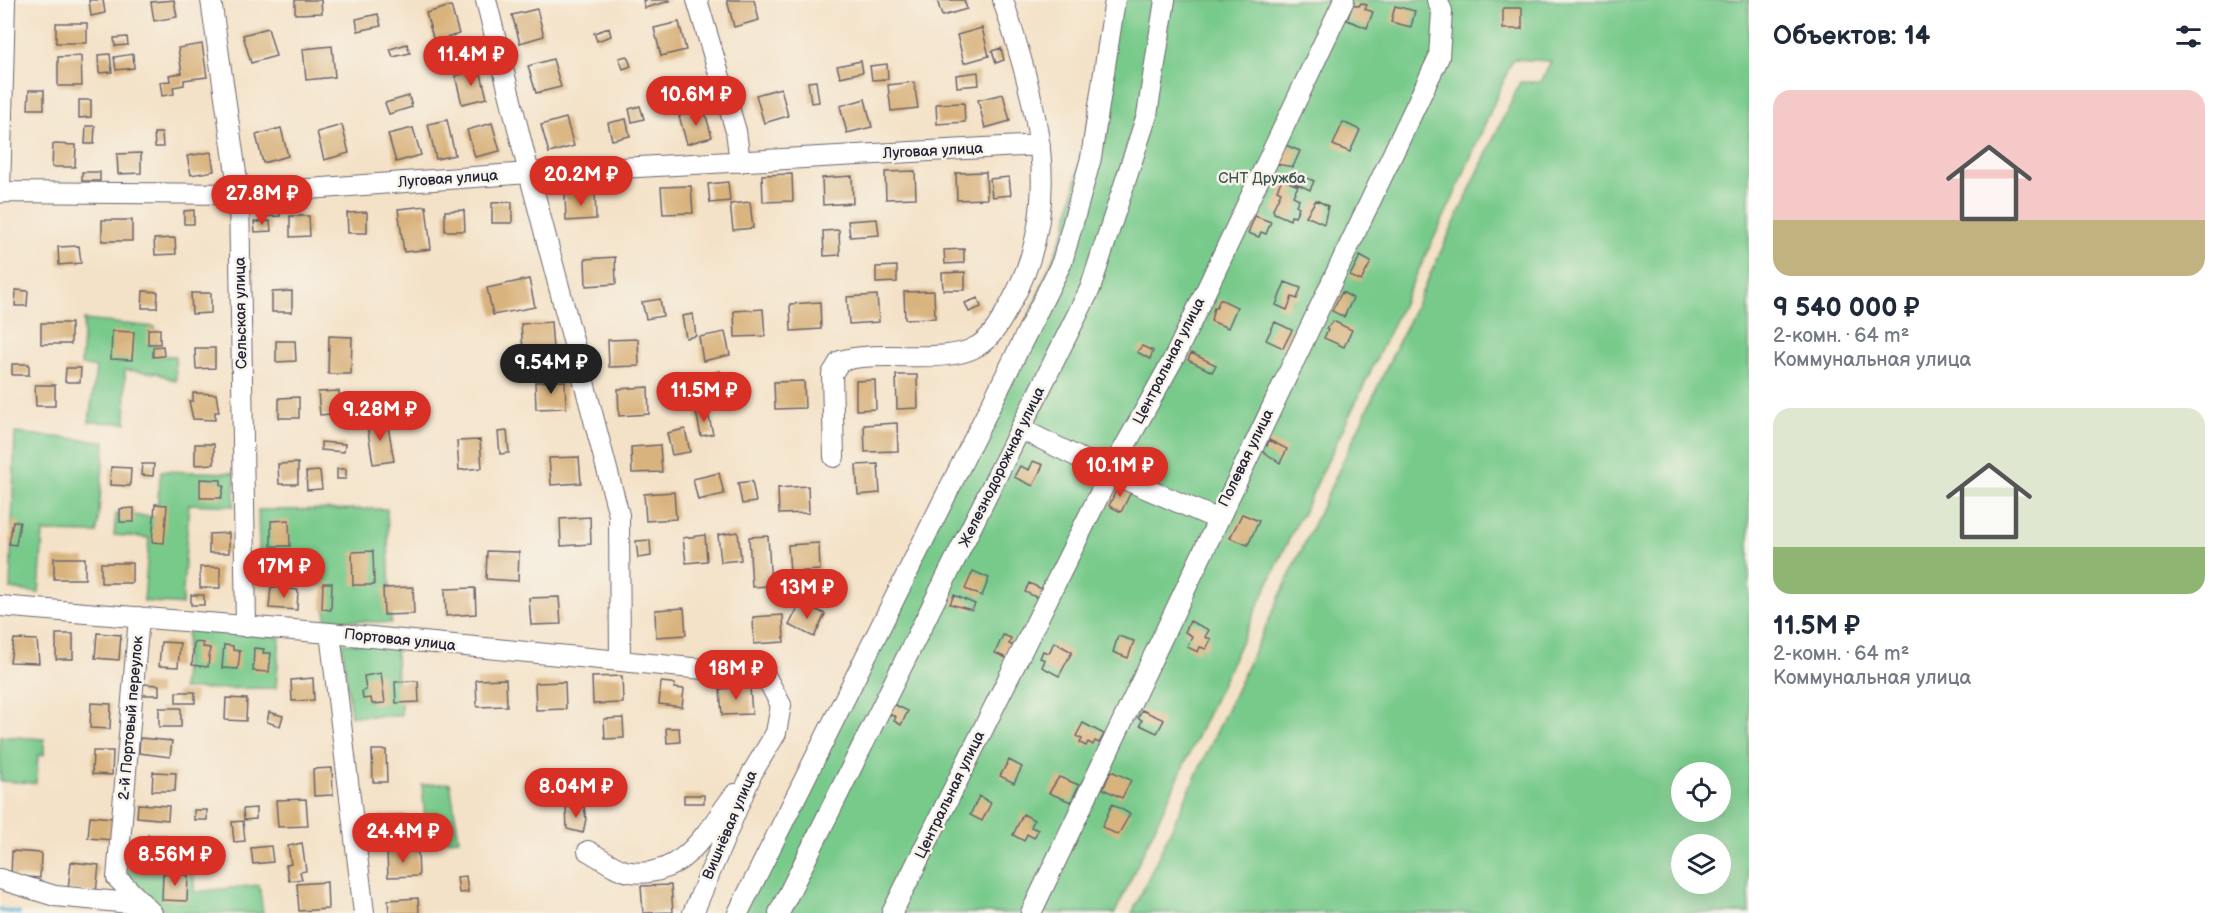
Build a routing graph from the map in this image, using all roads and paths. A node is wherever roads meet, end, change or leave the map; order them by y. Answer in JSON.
{"nodes":[{"id":1,"x":5,"y":0,"type":"edge"},
{"id":2,"x":211,"y":0,"type":"edge"},
{"id":3,"x":486,"y":0,"type":"edge"},
{"id":4,"x":697,"y":0,"type":"edge"},
{"id":5,"x":1002,"y":0,"type":"edge"},
{"id":6,"x":1115,"y":0,"type":"edge"},
{"id":7,"x":1165,"y":0,"type":"edge"},
{"id":8,"x":1344,"y":0,"type":"edge"},
{"id":9,"x":1437,"y":0,"type":"edge"},
{"id":10,"x":1040,"y":145,"type":"junction"},
{"id":11,"x":740,"y":162,"type":"junction"},
{"id":12,"x":529,"y":173,"type":"junction"},
{"id":13,"x":0,"y":193,"type":"edge"},
{"id":14,"x":239,"y":194,"type":"junction"},
{"id":15,"x":1021,"y":429,"type":"junction"},
{"id":16,"x":834,"y":458,"type":"dead end"},
{"id":17,"x":1110,"y":474,"type":"junction"},
{"id":18,"x":1217,"y":519,"type":"junction"},
{"id":19,"x":0,"y":606,"type":"edge"},
{"id":20,"x":139,"y":617,"type":"junction"},
{"id":21,"x":246,"y":627,"type":"junction"},
{"id":22,"x":330,"y":633,"type":"junction"},
{"id":23,"x":620,"y":661,"type":"junction"},
{"id":24,"x":781,"y":705,"type":"joint"},
{"id":25,"x":752,"y":773,"type":"junction"},
{"id":26,"x":588,"y":851,"type":"dead end"},
{"id":27,"x":0,"y":879,"type":"edge"},
{"id":28,"x":146,"y":908,"type":"edge"},
{"id":29,"x":364,"y":913,"type":"edge"},
{"id":30,"x":693,"y":913,"type":"edge"},
{"id":31,"x":738,"y":913,"type":"edge"},
{"id":32,"x":779,"y":913,"type":"edge"},
{"id":33,"x":892,"y":913,"type":"edge"},
{"id":34,"x":1031,"y":913,"type":"edge"}],
"edges":[{"from":1,"to":13,"type":"street"},
{"from":2,"to":14,"type":"street","name":"Сельская улица"},
{"from":3,"to":12,"type":"street"},
{"from":4,"to":11,"type":"street"},
{"from":5,"to":10,"type":"street"},
{"from":6,"to":31,"type":"street"},
{"from":7,"to":15,"type":"street","name":"Железнодорожная улица"},
{"from":8,"to":17,"type":"street","name":"Центральная улица"},
{"from":9,"to":18,"type":"street","name":"Полевая улица"},
{"from":10,"to":11,"type":"street","name":"Луговая улица"},
{"from":10,"to":16,"type":"street"},
{"from":11,"to":12,"type":"street","name":"Луговая улица"},
{"from":12,"to":14,"type":"street","name":"Луговая улица"},
{"from":12,"to":23,"type":"street"},
{"from":13,"to":14,"type":"street","name":"Луговая улица"},
{"from":14,"to":21,"type":"street","name":"Сельская улица"},
{"from":15,"to":17,"type":"street"},
{"from":15,"to":32,"type":"street","name":"Железнодорожная улица"},
{"from":17,"to":18,"type":"street"},
{"from":17,"to":33,"type":"street","name":"Центральная улица"},
{"from":18,"to":34,"type":"street","name":"Полевая улица"},
{"from":19,"to":20,"type":"street","name":"Портовая улица"},
{"from":20,"to":21,"type":"street","name":"Портовая улица"},
{"from":20,"to":28,"type":"street","name":"2-й Портовый переулок"},
{"from":21,"to":22,"type":"street","name":"Портовая улица"},
{"from":22,"to":23,"type":"street","name":"Портовая улица"},
{"from":22,"to":29,"type":"street"},
{"from":23,"to":24,"type":"street","name":"Портовая улица"},
{"from":24,"to":25,"type":"street","name":"Вишнёвая улица"},
{"from":25,"to":26,"type":"street"},
{"from":25,"to":30,"type":"street","name":"Вишнёвая улица"},
{"from":27,"to":28,"type":"street"}]}
